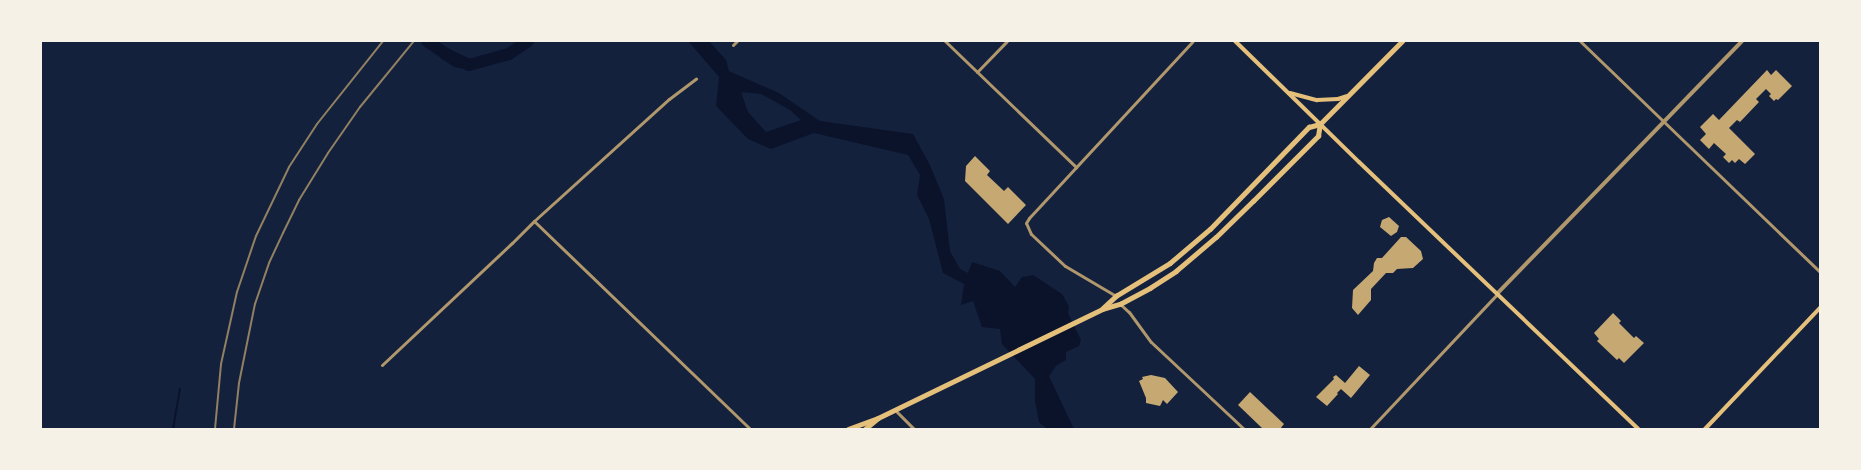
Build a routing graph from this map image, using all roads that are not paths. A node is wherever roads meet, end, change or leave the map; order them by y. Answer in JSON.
{"nodes":[{"id":1,"x":737,"y":41,"type":"edge"},
{"id":2,"x":944,"y":41,"type":"edge"},
{"id":3,"x":1007,"y":41,"type":"edge"},
{"id":4,"x":1193,"y":41,"type":"edge"},
{"id":5,"x":1235,"y":41,"type":"edge"},
{"id":6,"x":1402,"y":41,"type":"edge"},
{"id":7,"x":1580,"y":41,"type":"edge"},
{"id":8,"x":1742,"y":41,"type":"edge"},
{"id":9,"x":734,"y":44,"type":"dead end"},
{"id":10,"x":977,"y":72,"type":"junction"},
{"id":11,"x":696,"y":79,"type":"dead end"},
{"id":12,"x":1288,"y":92,"type":"junction"},
{"id":13,"x":1347,"y":96,"type":"junction"},
{"id":14,"x":1664,"y":120,"type":"junction"},
{"id":15,"x":1320,"y":124,"type":"junction"},
{"id":16,"x":1076,"y":168,"type":"junction"},
{"id":17,"x":534,"y":220,"type":"junction"},
{"id":18,"x":1820,"y":272,"type":"edge"},
{"id":19,"x":1497,"y":294,"type":"junction"},
{"id":20,"x":1116,"y":296,"type":"junction"},
{"id":21,"x":1120,"y":304,"type":"junction"},
{"id":22,"x":1820,"y":308,"type":"edge"},
{"id":23,"x":1102,"y":309,"type":"junction"},
{"id":24,"x":382,"y":365,"type":"dead end"},
{"id":25,"x":895,"y":410,"type":"junction"},
{"id":26,"x":878,"y":418,"type":"junction"},
{"id":27,"x":750,"y":429,"type":"edge"},
{"id":28,"x":848,"y":429,"type":"edge"},
{"id":29,"x":865,"y":429,"type":"edge"},
{"id":30,"x":914,"y":429,"type":"edge"},
{"id":31,"x":1244,"y":429,"type":"edge"},
{"id":32,"x":1370,"y":429,"type":"edge"},
{"id":33,"x":1638,"y":429,"type":"edge"},
{"id":34,"x":1705,"y":429,"type":"edge"}],
"edges":[{"from":1,"to":9,"type":"street"},
{"from":2,"to":10,"type":"street"},
{"from":3,"to":10,"type":"street"},
{"from":4,"to":16,"type":"street"},
{"from":5,"to":12,"type":"main road"},
{"from":6,"to":13,"type":"main road"},
{"from":7,"to":14,"type":"street"},
{"from":8,"to":14,"type":"street"},
{"from":10,"to":16,"type":"street"},
{"from":11,"to":17,"type":"street"},
{"from":12,"to":13,"type":"main road"},
{"from":12,"to":15,"type":"main road"},
{"from":13,"to":15,"type":"main road"},
{"from":14,"to":18,"type":"street"},
{"from":14,"to":19,"type":"street"},
{"from":15,"to":19,"type":"main road"},
{"from":15,"to":20,"type":"main road"},
{"from":15,"to":21,"type":"main road"},
{"from":16,"to":20,"type":"street"},
{"from":17,"to":24,"type":"street"},
{"from":17,"to":27,"type":"street"},
{"from":19,"to":32,"type":"street"},
{"from":19,"to":33,"type":"main road"},
{"from":20,"to":23,"type":"main road"},
{"from":21,"to":23,"type":"main road"},
{"from":21,"to":31,"type":"street"},
{"from":22,"to":34,"type":"main road"},
{"from":23,"to":25,"type":"main road"},
{"from":25,"to":26,"type":"main road"},
{"from":25,"to":30,"type":"street"},
{"from":26,"to":28,"type":"main road"},
{"from":26,"to":29,"type":"main road"}]}
